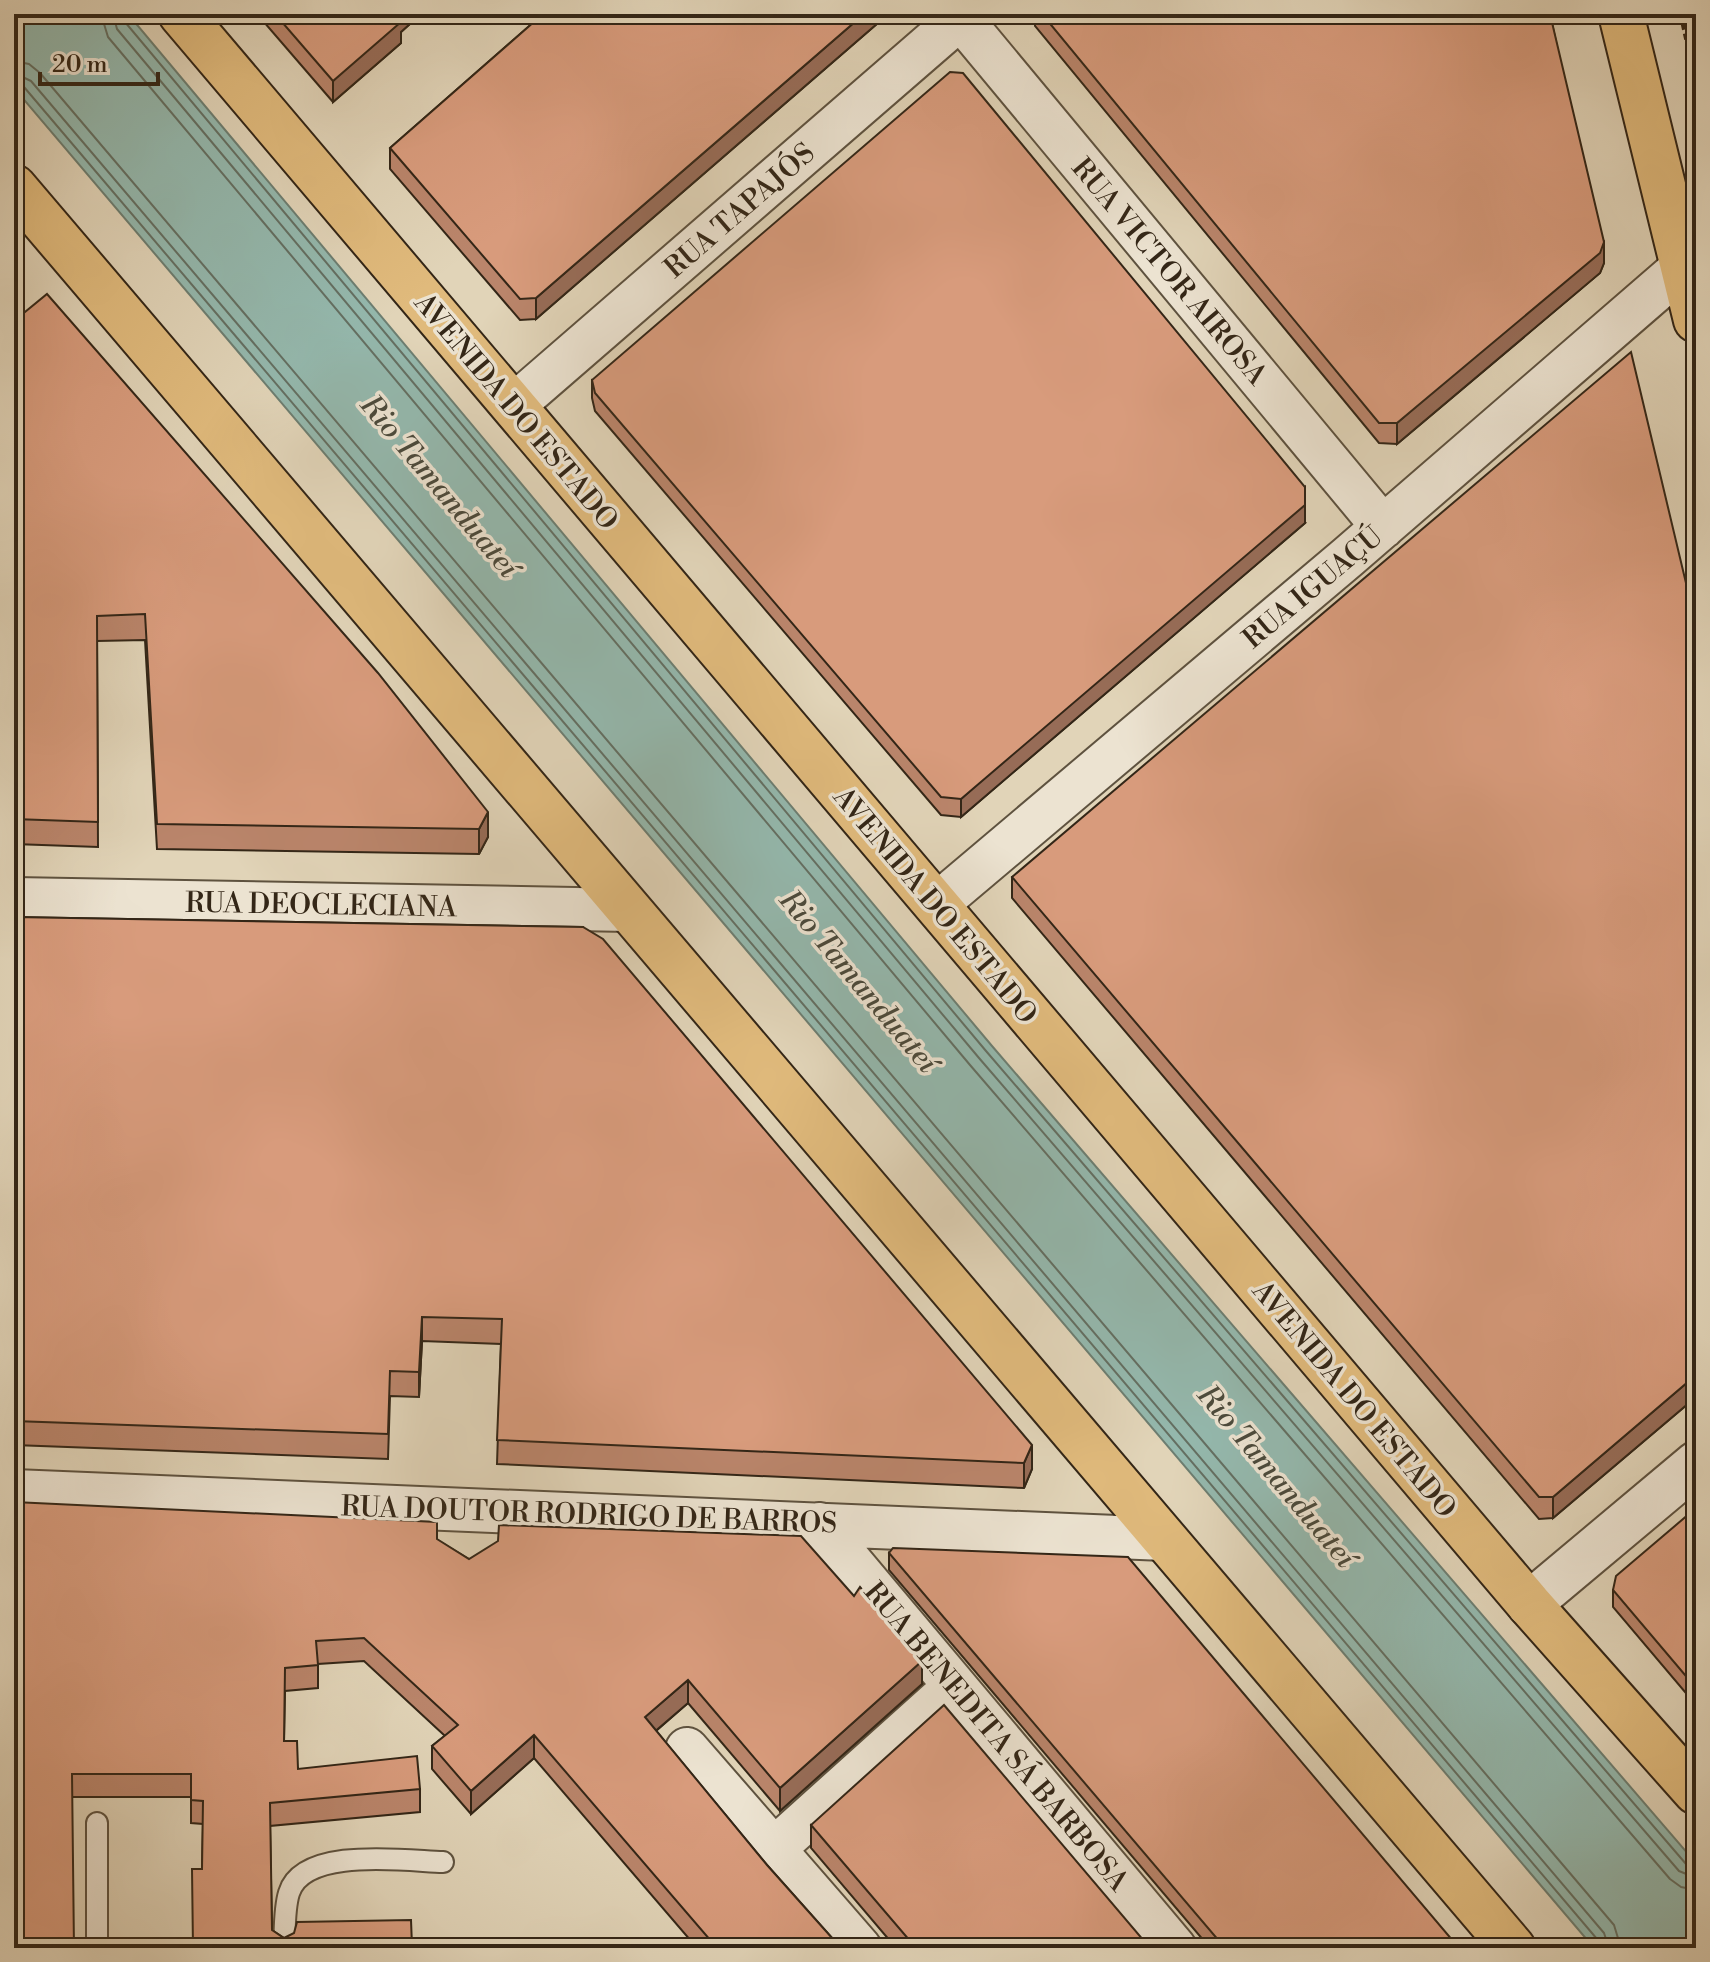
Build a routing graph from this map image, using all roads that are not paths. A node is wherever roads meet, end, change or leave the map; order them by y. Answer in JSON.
{"nodes":[{"id":1,"x":181,"y":14,"type":"edge"},
{"id":2,"x":1621,"y":14,"type":"edge"},
{"id":3,"x":961,"y":15,"type":"edge"},
{"id":4,"x":14,"y":187,"type":"edge"},
{"id":5,"x":1684,"y":266,"type":"junction"},
{"id":6,"x":1696,"y":320,"type":"edge"},
{"id":7,"x":513,"y":406,"type":"junction"},
{"id":8,"x":1383,"y":527,"type":"junction"},
{"id":9,"x":14,"y":899,"type":"edge"},
{"id":10,"x":936,"y":905,"type":"junction"},
{"id":11,"x":629,"y":910,"type":"junction"},
{"id":12,"x":1696,"y":1464,"type":"edge"},
{"id":13,"x":14,"y":1491,"type":"edge"},
{"id":14,"x":819,"y":1524,"type":"junction"},
{"id":15,"x":1164,"y":1539,"type":"junction"},
{"id":16,"x":1529,"y":1604,"type":"junction"},
{"id":17,"x":955,"y":1686,"type":"junction"},
{"id":18,"x":687,"y":1749,"type":"dead end"},
{"id":19,"x":1696,"y":1792,"type":"edge"},
{"id":20,"x":97,"y":1823,"type":"dead end"},
{"id":21,"x":775,"y":1848,"type":"junction"},
{"id":22,"x":443,"y":1862,"type":"dead end"},
{"id":23,"x":97,"y":1948,"type":"edge"},
{"id":24,"x":284,"y":1948,"type":"edge"},
{"id":25,"x":860,"y":1948,"type":"edge"},
{"id":26,"x":1175,"y":1948,"type":"edge"},
{"id":27,"x":1513,"y":1948,"type":"edge"}],
"edges":[{"from":1,"to":7,"type":"main road","name":"AVENIDA DO ESTADO"},
{"from":2,"to":5,"type":"main road"},
{"from":3,"to":7,"type":"street","name":"RUA TAPAJÓS"},
{"from":3,"to":8,"type":"street","name":"RUA VICTOR AIROSA"},
{"from":4,"to":11,"type":"main road"},
{"from":5,"to":6,"type":"main road"},
{"from":5,"to":8,"type":"street","name":"RUA IGUAÇÚ"},
{"from":7,"to":10,"type":"main road","name":"AVENIDA DO ESTADO"},
{"from":8,"to":10,"type":"street","name":"RUA IGUAÇÚ"},
{"from":9,"to":11,"type":"street","name":"RUA DEOCLECIANA"},
{"from":10,"to":16,"type":"main road","name":"AVENIDA DO ESTADO"},
{"from":11,"to":15,"type":"main road"},
{"from":12,"to":16,"type":"street"},
{"from":13,"to":14,"type":"street","name":"RUA DOUTOR RODRIGO DE BARROS"},
{"from":14,"to":15,"type":"street","name":"RUA DOUTOR RODRIGO DE BARROS"},
{"from":14,"to":17,"type":"street","name":"RUA BENEDITA SÁ BARBOSA"},
{"from":15,"to":27,"type":"main road"},
{"from":16,"to":19,"type":"main road","name":"AVENIDA DO ESTADO"},
{"from":17,"to":21,"type":"street"},
{"from":17,"to":26,"type":"street","name":"RUA BENEDITA SÁ BARBOSA"},
{"from":18,"to":21,"type":"street"},
{"from":20,"to":23,"type":"lane"},
{"from":21,"to":25,"type":"street"},
{"from":22,"to":24,"type":"lane"}]}
